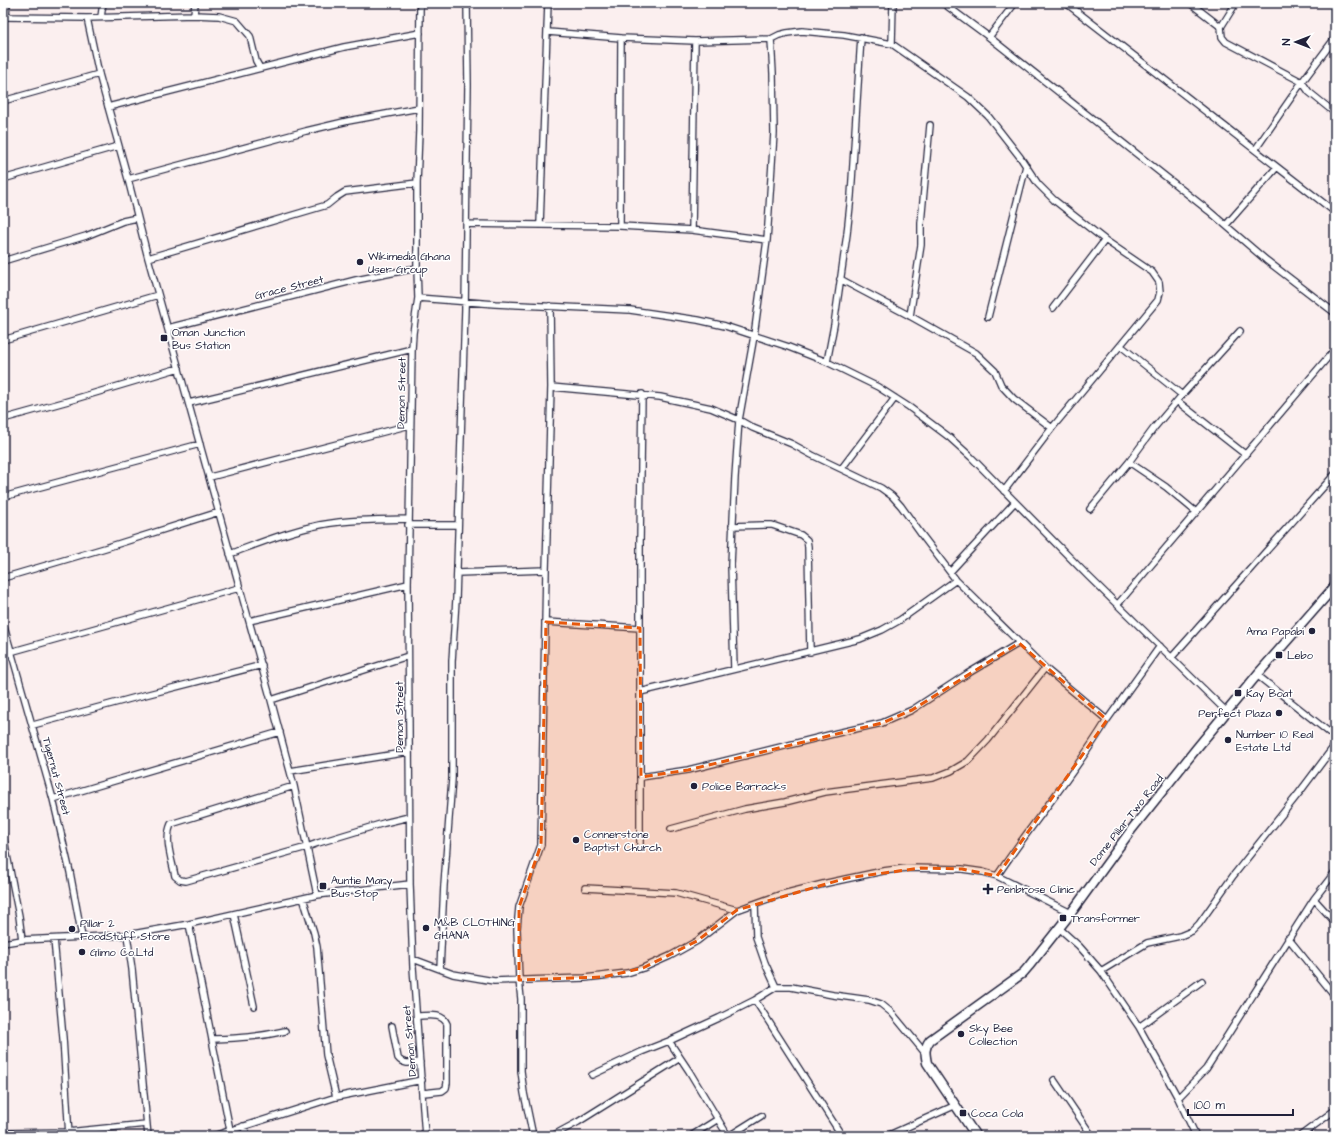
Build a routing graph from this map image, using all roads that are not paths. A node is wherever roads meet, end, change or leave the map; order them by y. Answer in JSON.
{"nodes":[{"id":1,"x":7,"y":3,"type":"edge"},
{"id":2,"x":103,"y":3,"type":"edge"},
{"id":3,"x":195,"y":3,"type":"edge"},
{"id":4,"x":420,"y":3,"type":"edge"},
{"id":5,"x":467,"y":3,"type":"edge"},
{"id":6,"x":548,"y":3,"type":"edge"},
{"id":7,"x":893,"y":3,"type":"edge"},
{"id":8,"x":943,"y":3,"type":"edge"},
{"id":9,"x":1015,"y":3,"type":"edge"},
{"id":10,"x":1066,"y":3,"type":"edge"},
{"id":11,"x":1190,"y":3,"type":"edge"},
{"id":12,"x":1236,"y":3,"type":"edge"},
{"id":13,"x":194,"y":15,"type":"junction"},
{"id":14,"x":5,"y":17,"type":"edge"},
{"id":15,"x":101,"y":17,"type":"junction"},
{"id":16,"x":87,"y":18,"type":"junction"},
{"id":17,"x":1221,"y":27,"type":"junction"},
{"id":18,"x":548,"y":32,"type":"junction"},
{"id":19,"x":420,"y":33,"type":"junction"},
{"id":20,"x":989,"y":37,"type":"junction"},
{"id":21,"x":621,"y":38,"type":"junction"},
{"id":22,"x":861,"y":38,"type":"junction"},
{"id":23,"x":1335,"y":38,"type":"edge"},
{"id":24,"x":771,"y":39,"type":"junction"},
{"id":25,"x":695,"y":41,"type":"junction"},
{"id":26,"x":892,"y":44,"type":"junction"},
{"id":27,"x":260,"y":68,"type":"junction"},
{"id":28,"x":99,"y":74,"type":"junction"},
{"id":29,"x":1302,"y":82,"type":"junction"},
{"id":30,"x":3,"y":101,"type":"edge"},
{"id":31,"x":108,"y":107,"type":"junction"},
{"id":32,"x":419,"y":108,"type":"junction"},
{"id":33,"x":1335,"y":113,"type":"edge"},
{"id":34,"x":930,"y":125,"type":"dead end"},
{"id":35,"x":118,"y":146,"type":"junction"},
{"id":36,"x":1255,"y":150,"type":"junction"},
{"id":37,"x":1026,"y":166,"type":"junction"},
{"id":38,"x":1277,"y":167,"type":"junction"},
{"id":39,"x":3,"y":179,"type":"edge"},
{"id":40,"x":128,"y":179,"type":"junction"},
{"id":41,"x":417,"y":183,"type":"junction"},
{"id":42,"x":1335,"y":212,"type":"edge"},
{"id":43,"x":137,"y":218,"type":"junction"},
{"id":44,"x":467,"y":224,"type":"junction"},
{"id":45,"x":540,"y":224,"type":"junction"},
{"id":46,"x":1226,"y":225,"type":"junction"},
{"id":47,"x":620,"y":226,"type":"junction"},
{"id":48,"x":692,"y":230,"type":"junction"},
{"id":49,"x":767,"y":240,"type":"junction"},
{"id":50,"x":1104,"y":240,"type":"junction"},
{"id":51,"x":148,"y":258,"type":"junction"},
{"id":52,"x":3,"y":261,"type":"edge"},
{"id":53,"x":417,"y":268,"type":"junction"},
{"id":54,"x":840,"y":278,"type":"junction"},
{"id":55,"x":158,"y":296,"type":"junction"},
{"id":56,"x":418,"y":298,"type":"junction"},
{"id":57,"x":466,"y":301,"type":"junction"},
{"id":58,"x":550,"y":306,"type":"junction"},
{"id":59,"x":1053,"y":308,"type":"dead end"},
{"id":60,"x":1335,"y":312,"type":"edge"},
{"id":61,"x":910,"y":316,"type":"junction"},
{"id":62,"x":988,"y":317,"type":"dead end"},
{"id":63,"x":168,"y":328,"type":"junction"},
{"id":64,"x":1240,"y":331,"type":"dead end"},
{"id":65,"x":754,"y":336,"type":"junction"},
{"id":66,"x":3,"y":340,"type":"edge"},
{"id":67,"x":1121,"y":346,"type":"junction"},
{"id":68,"x":412,"y":349,"type":"junction"},
{"id":69,"x":1335,"y":349,"type":"edge"},
{"id":70,"x":827,"y":362,"type":"junction"},
{"id":71,"x":179,"y":368,"type":"junction"},
{"id":72,"x":551,"y":387,"type":"junction"},
{"id":73,"x":642,"y":394,"type":"junction"},
{"id":74,"x":1182,"y":395,"type":"junction"},
{"id":75,"x":895,"y":398,"type":"junction"},
{"id":76,"x":1177,"y":400,"type":"junction"},
{"id":77,"x":189,"y":402,"type":"junction"},
{"id":78,"x":3,"y":419,"type":"edge"},
{"id":79,"x":739,"y":420,"type":"junction"},
{"id":80,"x":410,"y":425,"type":"junction"},
{"id":81,"x":1052,"y":428,"type":"junction"},
{"id":82,"x":200,"y":444,"type":"junction"},
{"id":83,"x":1246,"y":455,"type":"junction"},
{"id":84,"x":1129,"y":462,"type":"junction"},
{"id":85,"x":842,"y":468,"type":"junction"},
{"id":86,"x":1335,"y":474,"type":"edge"},
{"id":87,"x":210,"y":477,"type":"junction"},
{"id":88,"x":1004,"y":490,"type":"junction"},
{"id":89,"x":3,"y":497,"type":"edge"},
{"id":90,"x":1015,"y":502,"type":"junction"},
{"id":91,"x":1090,"y":510,"type":"dead end"},
{"id":92,"x":219,"y":512,"type":"junction"},
{"id":93,"x":1196,"y":512,"type":"junction"},
{"id":94,"x":408,"y":519,"type":"junction"},
{"id":95,"x":458,"y":525,"type":"junction"},
{"id":96,"x":408,"y":526,"type":"junction"},
{"id":97,"x":732,"y":526,"type":"junction"},
{"id":98,"x":230,"y":554,"type":"junction"},
{"id":99,"x":546,"y":570,"type":"junction"},
{"id":100,"x":950,"y":572,"type":"junction"},
{"id":101,"x":457,"y":574,"type":"junction"},
{"id":102,"x":3,"y":578,"type":"edge"},
{"id":103,"x":956,"y":580,"type":"junction"},
{"id":104,"x":408,"y":584,"type":"junction"},
{"id":105,"x":1335,"y":586,"type":"edge"},
{"id":106,"x":239,"y":588,"type":"junction"},
{"id":107,"x":1118,"y":604,"type":"junction"},
{"id":108,"x":249,"y":621,"type":"junction"},
{"id":109,"x":3,"y":622,"type":"edge"},
{"id":110,"x":546,"y":622,"type":"junction"},
{"id":111,"x":640,"y":628,"type":"junction"},
{"id":112,"x":1019,"y":643,"type":"junction"},
{"id":113,"x":1160,"y":646,"type":"junction"},
{"id":114,"x":12,"y":651,"type":"junction"},
{"id":115,"x":810,"y":652,"type":"junction"},
{"id":116,"x":3,"y":654,"type":"edge"},
{"id":117,"x":408,"y":656,"type":"junction"},
{"id":118,"x":1172,"y":656,"type":"junction"},
{"id":119,"x":262,"y":664,"type":"junction"},
{"id":120,"x":1045,"y":668,"type":"junction"},
{"id":121,"x":734,"y":669,"type":"junction"},
{"id":122,"x":1257,"y":675,"type":"junction"},
{"id":123,"x":640,"y":692,"type":"junction"},
{"id":124,"x":272,"y":700,"type":"junction"},
{"id":125,"x":1227,"y":712,"type":"junction"},
{"id":126,"x":1107,"y":720,"type":"junction"},
{"id":127,"x":33,"y":725,"type":"junction"},
{"id":128,"x":280,"y":732,"type":"junction"},
{"id":129,"x":1335,"y":737,"type":"edge"},
{"id":130,"x":1335,"y":745,"type":"edge"},
{"id":131,"x":409,"y":752,"type":"junction"},
{"id":132,"x":290,"y":771,"type":"junction"},
{"id":133,"x":641,"y":777,"type":"junction"},
{"id":134,"x":294,"y":786,"type":"junction"},
{"id":135,"x":53,"y":799,"type":"junction"},
{"id":136,"x":409,"y":817,"type":"junction"},
{"id":137,"x":671,"y":829,"type":"dead end"},
{"id":138,"x":3,"y":835,"type":"edge"},
{"id":139,"x":640,"y":844,"type":"dead end"},
{"id":140,"x":308,"y":847,"type":"junction"},
{"id":141,"x":1335,"y":872,"type":"edge"},
{"id":142,"x":997,"y":876,"type":"junction"},
{"id":143,"x":410,"y":884,"type":"junction"},
{"id":144,"x":585,"y":888,"type":"dead end"},
{"id":145,"x":317,"y":895,"type":"junction"},
{"id":146,"x":303,"y":898,"type":"junction"},
{"id":147,"x":1314,"y":899,"type":"junction"},
{"id":148,"x":755,"y":904,"type":"junction"},
{"id":149,"x":737,"y":910,"type":"junction"},
{"id":150,"x":1071,"y":913,"type":"junction"},
{"id":151,"x":234,"y":914,"type":"junction"},
{"id":152,"x":1335,"y":922,"type":"edge"},
{"id":153,"x":190,"y":924,"type":"junction"},
{"id":154,"x":1060,"y":928,"type":"junction"},
{"id":155,"x":127,"y":935,"type":"junction"},
{"id":156,"x":82,"y":938,"type":"junction"},
{"id":157,"x":1288,"y":938,"type":"junction"},
{"id":158,"x":54,"y":939,"type":"junction"},
{"id":159,"x":22,"y":940,"type":"junction"},
{"id":160,"x":3,"y":943,"type":"edge"},
{"id":161,"x":413,"y":959,"type":"junction"},
{"id":162,"x":440,"y":969,"type":"junction"},
{"id":163,"x":1101,"y":970,"type":"junction"},
{"id":164,"x":519,"y":980,"type":"junction"},
{"id":165,"x":1202,"y":981,"type":"dead end"},
{"id":166,"x":776,"y":987,"type":"junction"},
{"id":167,"x":1335,"y":996,"type":"edge"},
{"id":168,"x":755,"y":1000,"type":"junction"},
{"id":169,"x":254,"y":1006,"type":"dead end"},
{"id":170,"x":416,"y":1016,"type":"junction"},
{"id":171,"x":392,"y":1026,"type":"dead end"},
{"id":172,"x":1139,"y":1027,"type":"junction"},
{"id":173,"x":285,"y":1031,"type":"dead end"},
{"id":174,"x":213,"y":1039,"type":"junction"},
{"id":175,"x":669,"y":1041,"type":"junction"},
{"id":176,"x":925,"y":1053,"type":"junction"},
{"id":177,"x":680,"y":1058,"type":"junction"},
{"id":178,"x":420,"y":1062,"type":"junction"},
{"id":179,"x":592,"y":1075,"type":"dead end"},
{"id":180,"x":422,"y":1080,"type":"junction"},
{"id":181,"x":1054,"y":1080,"type":"dead end"},
{"id":182,"x":423,"y":1093,"type":"junction"},
{"id":183,"x":336,"y":1097,"type":"junction"},
{"id":184,"x":1178,"y":1098,"type":"junction"},
{"id":185,"x":956,"y":1105,"type":"junction"},
{"id":186,"x":1334,"y":1112,"type":"edge"},
{"id":187,"x":761,"y":1116,"type":"dead end"},
{"id":188,"x":718,"y":1119,"type":"junction"},
{"id":189,"x":146,"y":1124,"type":"junction"},
{"id":190,"x":243,"y":1126,"type":"junction"},
{"id":191,"x":230,"y":1130,"type":"junction"},
{"id":192,"x":4,"y":1134,"type":"edge"},
{"id":193,"x":68,"y":1134,"type":"edge"},
{"id":194,"x":148,"y":1136,"type":"edge"},
{"id":195,"x":213,"y":1136,"type":"edge"},
{"id":196,"x":248,"y":1136,"type":"edge"},
{"id":197,"x":425,"y":1136,"type":"edge"},
{"id":198,"x":533,"y":1136,"type":"edge"},
{"id":199,"x":552,"y":1136,"type":"edge"},
{"id":200,"x":691,"y":1136,"type":"edge"},
{"id":201,"x":729,"y":1136,"type":"edge"},
{"id":202,"x":842,"y":1136,"type":"edge"},
{"id":203,"x":887,"y":1136,"type":"edge"},
{"id":204,"x":976,"y":1136,"type":"edge"},
{"id":205,"x":1092,"y":1136,"type":"edge"},
{"id":206,"x":1196,"y":1136,"type":"edge"},
{"id":207,"x":1300,"y":1136,"type":"edge"}],
"edges":[{"from":1,"to":14,"type":"street"},
{"from":2,"to":15,"type":"street"},
{"from":3,"to":13,"type":"street"},
{"from":4,"to":19,"type":"street","name":"Demon Street"},
{"from":5,"to":44,"type":"street"},
{"from":6,"to":18,"type":"street"},
{"from":7,"to":26,"type":"street"},
{"from":8,"to":20,"type":"street"},
{"from":9,"to":20,"type":"street"},
{"from":10,"to":36,"type":"street"},
{"from":11,"to":17,"type":"street"},
{"from":12,"to":17,"type":"street"},
{"from":13,"to":15,"type":"street"},
{"from":13,"to":27,"type":"street"},
{"from":14,"to":16,"type":"street"},
{"from":15,"to":16,"type":"street"},
{"from":16,"to":28,"type":"street"},
{"from":17,"to":29,"type":"street"},
{"from":18,"to":21,"type":"street"},
{"from":18,"to":45,"type":"street"},
{"from":19,"to":27,"type":"street"},
{"from":19,"to":32,"type":"street","name":"Demon Street"},
{"from":20,"to":46,"type":"street"},
{"from":21,"to":25,"type":"street"},
{"from":21,"to":47,"type":"street"},
{"from":22,"to":24,"type":"street"},
{"from":22,"to":26,"type":"street"},
{"from":22,"to":54,"type":"street"},
{"from":23,"to":29,"type":"street"},
{"from":24,"to":25,"type":"street"},
{"from":24,"to":49,"type":"street"},
{"from":25,"to":48,"type":"street"},
{"from":26,"to":37,"type":"street"},
{"from":27,"to":31,"type":"street"},
{"from":28,"to":30,"type":"street"},
{"from":28,"to":31,"type":"street"},
{"from":29,"to":33,"type":"street"},
{"from":29,"to":36,"type":"street"},
{"from":31,"to":35,"type":"street"},
{"from":32,"to":40,"type":"street"},
{"from":32,"to":41,"type":"street","name":"Demon Street"},
{"from":34,"to":61,"type":"street"},
{"from":35,"to":39,"type":"street"},
{"from":35,"to":40,"type":"street"},
{"from":36,"to":38,"type":"street"},
{"from":37,"to":50,"type":"street"},
{"from":37,"to":62,"type":"street"},
{"from":38,"to":42,"type":"street"},
{"from":38,"to":46,"type":"street"},
{"from":40,"to":43,"type":"street"},
{"from":41,"to":51,"type":"street"},
{"from":41,"to":53,"type":"street","name":"Demon Street"},
{"from":43,"to":51,"type":"street"},
{"from":43,"to":52,"type":"street"},
{"from":44,"to":45,"type":"street"},
{"from":44,"to":57,"type":"street"},
{"from":45,"to":47,"type":"street"},
{"from":46,"to":60,"type":"street"},
{"from":47,"to":48,"type":"street"},
{"from":48,"to":49,"type":"street"},
{"from":49,"to":65,"type":"street"},
{"from":50,"to":59,"type":"street"},
{"from":50,"to":67,"type":"street"},
{"from":51,"to":55,"type":"street"},
{"from":53,"to":56,"type":"street","name":"Demon Street"},
{"from":53,"to":63,"type":"street","name":"Grace Street"},
{"from":54,"to":61,"type":"street"},
{"from":54,"to":70,"type":"street"},
{"from":55,"to":63,"type":"street"},
{"from":55,"to":66,"type":"street"},
{"from":56,"to":57,"type":"street"},
{"from":56,"to":68,"type":"street","name":"Demon Street"},
{"from":57,"to":58,"type":"street"},
{"from":57,"to":95,"type":"street"},
{"from":58,"to":65,"type":"street"},
{"from":58,"to":72,"type":"street"},
{"from":61,"to":81,"type":"street"},
{"from":63,"to":71,"type":"street"},
{"from":64,"to":74,"type":"street"},
{"from":65,"to":70,"type":"street"},
{"from":65,"to":79,"type":"street"},
{"from":67,"to":74,"type":"street"},
{"from":67,"to":81,"type":"street"},
{"from":68,"to":77,"type":"street"},
{"from":68,"to":80,"type":"street","name":"Demon Street"},
{"from":69,"to":83,"type":"street"},
{"from":70,"to":75,"type":"street"},
{"from":71,"to":77,"type":"street"},
{"from":71,"to":78,"type":"street"},
{"from":72,"to":73,"type":"street"},
{"from":72,"to":99,"type":"street"},
{"from":73,"to":79,"type":"street"},
{"from":73,"to":111,"type":"street"},
{"from":74,"to":76,"type":"street"},
{"from":75,"to":85,"type":"street"},
{"from":75,"to":88,"type":"street"},
{"from":76,"to":83,"type":"street"},
{"from":76,"to":84,"type":"street"},
{"from":77,"to":82,"type":"street"},
{"from":79,"to":85,"type":"street"},
{"from":79,"to":97,"type":"street"},
{"from":80,"to":87,"type":"street"},
{"from":80,"to":94,"type":"street","name":"Demon Street"},
{"from":81,"to":88,"type":"street"},
{"from":82,"to":87,"type":"street"},
{"from":82,"to":89,"type":"street"},
{"from":83,"to":93,"type":"street"},
{"from":84,"to":91,"type":"street"},
{"from":84,"to":93,"type":"street"},
{"from":85,"to":100,"type":"street"},
{"from":86,"to":118,"type":"street"},
{"from":87,"to":92,"type":"street"},
{"from":88,"to":90,"type":"street"},
{"from":90,"to":100,"type":"street"},
{"from":90,"to":107,"type":"street"},
{"from":92,"to":98,"type":"street"},
{"from":92,"to":102,"type":"street"},
{"from":93,"to":107,"type":"street"},
{"from":94,"to":96,"type":"street","name":"Demon Street"},
{"from":94,"to":98,"type":"street"},
{"from":95,"to":96,"type":"street"},
{"from":95,"to":101,"type":"street"},
{"from":96,"to":104,"type":"street","name":"Demon Street"},
{"from":97,"to":115,"type":"street"},
{"from":97,"to":121,"type":"street"},
{"from":98,"to":106,"type":"street"},
{"from":99,"to":101,"type":"street"},
{"from":99,"to":110,"type":"street"},
{"from":100,"to":103,"type":"street"},
{"from":101,"to":162,"type":"street"},
{"from":103,"to":112,"type":"street"},
{"from":103,"to":115,"type":"street"},
{"from":104,"to":108,"type":"street"},
{"from":104,"to":117,"type":"street","name":"Demon Street"},
{"from":105,"to":122,"type":"street","name":"Dome Pillar Two Road"},
{"from":106,"to":108,"type":"street"},
{"from":106,"to":114,"type":"street"},
{"from":107,"to":113,"type":"street"},
{"from":108,"to":119,"type":"street"},
{"from":109,"to":114,"type":"street","name":"Tigernut Street"},
{"from":110,"to":111,"type":"street"},
{"from":110,"to":164,"type":"street"},
{"from":111,"to":123,"type":"street"},
{"from":112,"to":120,"type":"street"},
{"from":112,"to":133,"type":"street"},
{"from":113,"to":118,"type":"street"},
{"from":113,"to":126,"type":"street"},
{"from":114,"to":116,"type":"street"},
{"from":114,"to":127,"type":"street","name":"Tigernut Street"},
{"from":115,"to":121,"type":"street"},
{"from":117,"to":124,"type":"street"},
{"from":117,"to":131,"type":"street","name":"Demon Street"},
{"from":118,"to":125,"type":"street"},
{"from":119,"to":124,"type":"street"},
{"from":119,"to":127,"type":"street"},
{"from":120,"to":126,"type":"street"},
{"from":120,"to":137,"type":"street"},
{"from":121,"to":123,"type":"street"},
{"from":122,"to":125,"type":"street","name":"Dome Pillar Two Road"},
{"from":122,"to":129,"type":"street"},
{"from":123,"to":133,"type":"street"},
{"from":124,"to":128,"type":"street"},
{"from":125,"to":150,"type":"street","name":"Dome Pillar Two Road"},
{"from":126,"to":142,"type":"street"},
{"from":127,"to":135,"type":"street","name":"Tigernut Street"},
{"from":128,"to":132,"type":"street"},
{"from":128,"to":135,"type":"street"},
{"from":130,"to":163,"type":"street"},
{"from":131,"to":132,"type":"street"},
{"from":131,"to":136,"type":"street","name":"Demon Street"},
{"from":132,"to":134,"type":"street"},
{"from":133,"to":139,"type":"street"},
{"from":134,"to":140,"type":"street"},
{"from":134,"to":140,"type":"street"},
{"from":135,"to":156,"type":"street","name":"Tigernut Street"},
{"from":136,"to":140,"type":"street"},
{"from":136,"to":143,"type":"street","name":"Demon Street"},
{"from":138,"to":159,"type":"street"},
{"from":140,"to":145,"type":"street"},
{"from":141,"to":147,"type":"street"},
{"from":142,"to":148,"type":"street"},
{"from":142,"to":150,"type":"street"},
{"from":143,"to":145,"type":"street"},
{"from":143,"to":161,"type":"street","name":"Demon Street"},
{"from":144,"to":149,"type":"street"},
{"from":145,"to":146,"type":"street"},
{"from":146,"to":151,"type":"street"},
{"from":146,"to":183,"type":"street"},
{"from":147,"to":152,"type":"street"},
{"from":147,"to":157,"type":"street"},
{"from":148,"to":149,"type":"street"},
{"from":148,"to":166,"type":"street"},
{"from":149,"to":164,"type":"street"},
{"from":150,"to":154,"type":"street","name":"Dome Pillar Two Road"},
{"from":151,"to":153,"type":"street"},
{"from":151,"to":169,"type":"street"},
{"from":153,"to":155,"type":"street"},
{"from":153,"to":174,"type":"street"},
{"from":154,"to":163,"type":"street"},
{"from":154,"to":176,"type":"street","name":"Dome Pillar Two Road"},
{"from":155,"to":156,"type":"street"},
{"from":155,"to":189,"type":"street"},
{"from":156,"to":158,"type":"street"},
{"from":157,"to":167,"type":"street"},
{"from":157,"to":184,"type":"street"},
{"from":158,"to":159,"type":"street"},
{"from":158,"to":193,"type":"street"},
{"from":159,"to":160,"type":"street"},
{"from":161,"to":162,"type":"street"},
{"from":161,"to":170,"type":"street","name":"Demon Street"},
{"from":162,"to":164,"type":"street"},
{"from":163,"to":172,"type":"street"},
{"from":164,"to":198,"type":"street"},
{"from":165,"to":172,"type":"street"},
{"from":166,"to":168,"type":"street"},
{"from":166,"to":176,"type":"street"},
{"from":168,"to":175,"type":"street"},
{"from":168,"to":202,"type":"street"},
{"from":170,"to":178,"type":"street","name":"Demon Street"},
{"from":170,"to":182,"type":"street"},
{"from":171,"to":178,"type":"street"},
{"from":172,"to":184,"type":"street"},
{"from":173,"to":174,"type":"street"},
{"from":174,"to":191,"type":"street"},
{"from":175,"to":177,"type":"street"},
{"from":175,"to":179,"type":"street"},
{"from":176,"to":185,"type":"street"},
{"from":177,"to":188,"type":"street"},
{"from":177,"to":199,"type":"street"},
{"from":178,"to":180,"type":"street","name":"Demon Street"},
{"from":180,"to":182,"type":"street","name":"Demon Street"},
{"from":180,"to":183,"type":"street"},
{"from":181,"to":205,"type":"street"},
{"from":182,"to":197,"type":"street","name":"Demon Street"},
{"from":183,"to":190,"type":"street"},
{"from":184,"to":206,"type":"street"},
{"from":185,"to":203,"type":"street"},
{"from":185,"to":204,"type":"street"},
{"from":186,"to":207,"type":"street"},
{"from":187,"to":201,"type":"street"},
{"from":188,"to":200,"type":"street"},
{"from":188,"to":201,"type":"street"},
{"from":189,"to":193,"type":"street"},
{"from":189,"to":194,"type":"street"},
{"from":190,"to":191,"type":"street"},
{"from":190,"to":196,"type":"street"},
{"from":191,"to":195,"type":"street"},
{"from":192,"to":193,"type":"street"}]}
